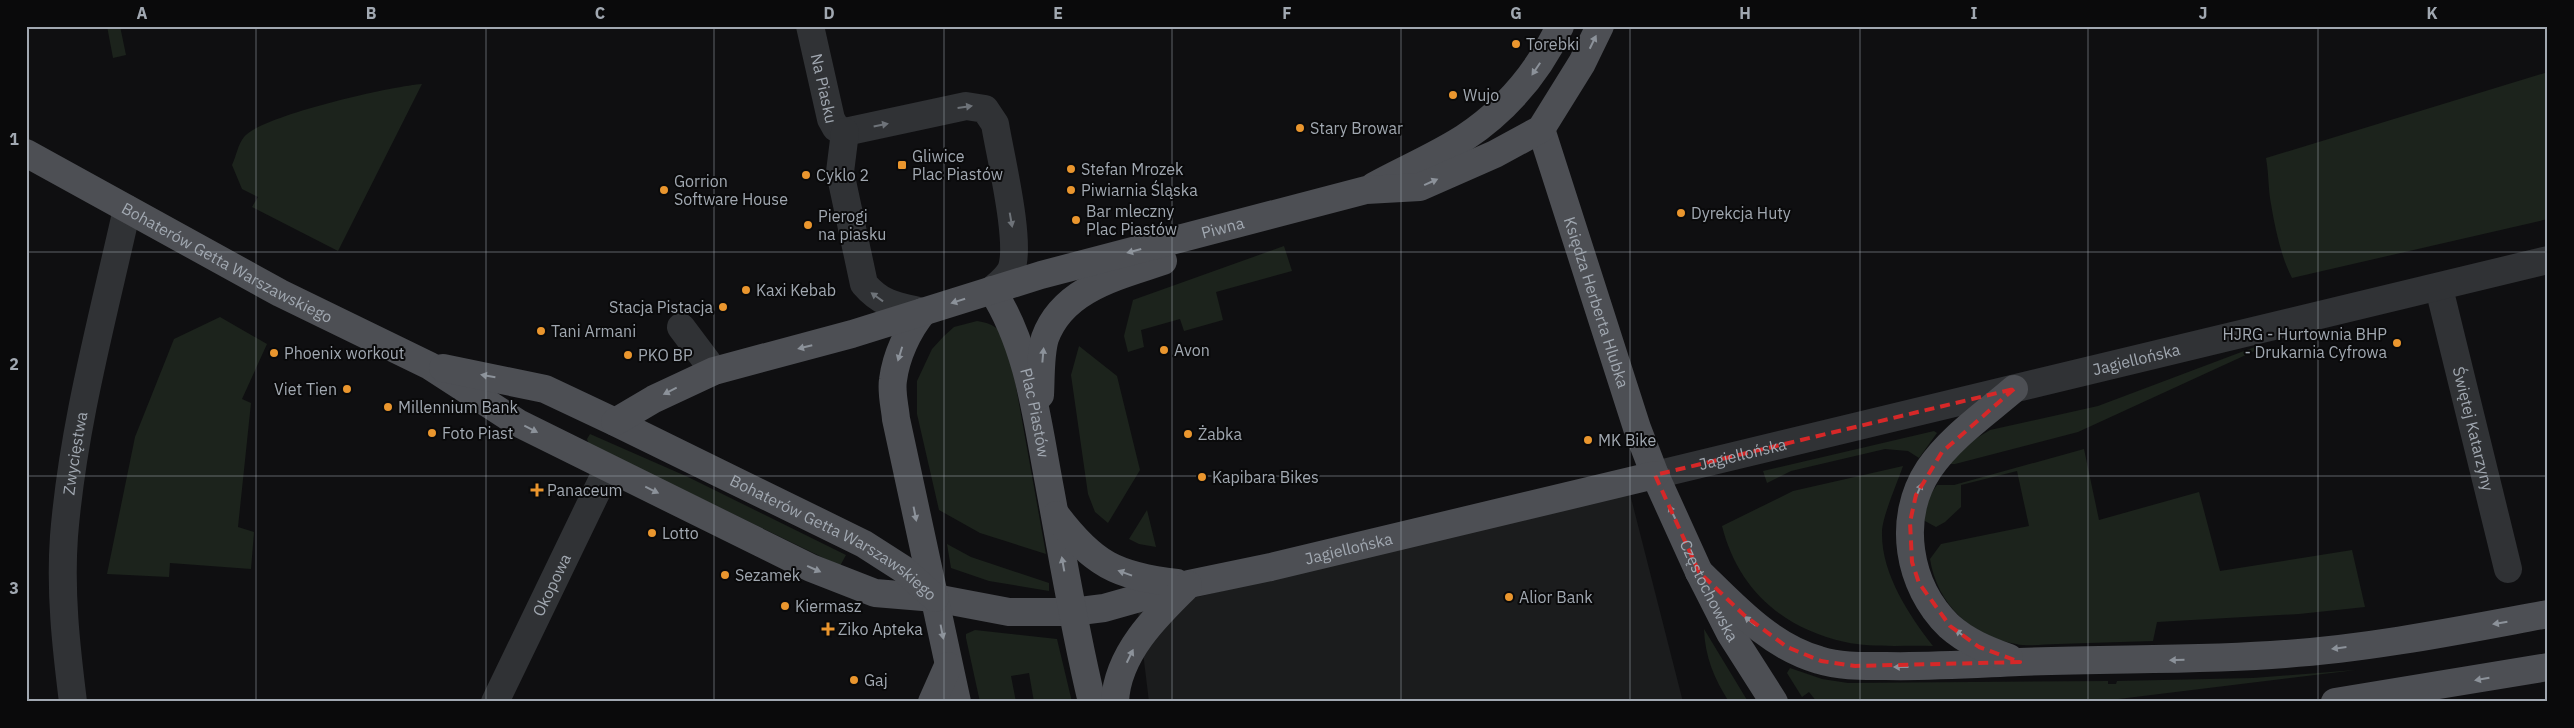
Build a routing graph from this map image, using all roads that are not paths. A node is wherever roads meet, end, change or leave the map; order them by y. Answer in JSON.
{"nodes":[{"id":1,"x":810,"y":26,"type":"edge"},
{"id":2,"x":1560,"y":26,"type":"edge"},
{"id":3,"x":1600,"y":26,"type":"edge"},
{"id":4,"x":1541,"y":129,"type":"junction"},
{"id":5,"x":845,"y":132,"type":"junction"},
{"id":6,"x":26,"y":153,"type":"edge"},
{"id":7,"x":1366,"y":190,"type":"junction"},
{"id":8,"x":127,"y":209,"type":"junction"},
{"id":9,"x":1266,"y":217,"type":"junction"},
{"id":10,"x":2548,"y":260,"type":"edge"},
{"id":11,"x":2439,"y":288,"type":"junction"},
{"id":12,"x":992,"y":290,"type":"junction"},
{"id":13,"x":923,"y":312,"type":"junction"},
{"id":14,"x":681,"y":327,"type":"dead end"},
{"id":15,"x":430,"y":366,"type":"junction"},
{"id":16,"x":714,"y":371,"type":"junction"},
{"id":17,"x":2014,"y":389,"type":"junction"},
{"id":18,"x":1038,"y":421,"type":"junction"},
{"id":19,"x":615,"y":422,"type":"junction"},
{"id":20,"x":608,"y":468,"type":"junction"},
{"id":21,"x":1655,"y":475,"type":"junction"},
{"id":22,"x":1054,"y":512,"type":"junction"},
{"id":23,"x":2508,"y":569,"type":"dead end"},
{"id":24,"x":1699,"y":572,"type":"junction"},
{"id":25,"x":1190,"y":584,"type":"junction"},
{"id":26,"x":935,"y":598,"type":"junction"},
{"id":27,"x":1072,"y":612,"type":"junction"},
{"id":28,"x":2548,"y":614,"type":"edge"},
{"id":29,"x":2020,"y":662,"type":"junction"},
{"id":30,"x":948,"y":666,"type":"junction"},
{"id":31,"x":2548,"y":667,"type":"edge"},
{"id":32,"x":73,"y":702,"type":"edge"},
{"id":33,"x":495,"y":702,"type":"edge"},
{"id":34,"x":932,"y":702,"type":"edge"},
{"id":35,"x":957,"y":702,"type":"edge"},
{"id":36,"x":1092,"y":702,"type":"edge"},
{"id":37,"x":1115,"y":702,"type":"edge"},
{"id":38,"x":1774,"y":702,"type":"edge"},
{"id":39,"x":2335,"y":702,"type":"edge"}],
"edges":[{"from":1,"to":5,"type":"street","name":"Na Piasku"},
{"from":2,"to":7,"type":"main road","name":"Piwna","one_way":true},
{"from":4,"to":3,"type":"main road","name":"Piwna","one_way":true},
{"from":7,"to":4,"type":"main road","name":"Piwna","one_way":true},
{"from":4,"to":21,"type":"main road","name":"Księdza Herberta Hlubka"},
{"from":5,"to":12,"type":"street","one_way":true},
{"from":13,"to":5,"type":"street","name":"Na Piasku","one_way":true},
{"from":6,"to":8,"type":"main road","name":"Bohaterów Getta Warszawskiego"},
{"from":7,"to":9,"type":"main road","name":"Piwna"},
{"from":8,"to":15,"type":"main road","name":"Bohaterów Getta Warszawskiego"},
{"from":8,"to":32,"type":"street","name":"Zwycięstwa"},
{"from":9,"to":12,"type":"main road","name":"Piwna","one_way":true},
{"from":18,"to":9,"type":"main road","one_way":true},
{"from":10,"to":11,"type":"street","name":"Jagiellońska"},
{"from":11,"to":17,"type":"street","name":"Jagiellońska"},
{"from":11,"to":23,"type":"street","name":"Świętej Katarzyny"},
{"from":12,"to":13,"type":"main road","one_way":true},
{"from":12,"to":18,"type":"main road","name":"Plac Piastów"},
{"from":13,"to":16,"type":"main road","one_way":true},
{"from":13,"to":26,"type":"main road","one_way":true},
{"from":14,"to":16,"type":"street"},
{"from":19,"to":15,"type":"main road","name":"Bohaterów Getta Warszawskiego","one_way":true},
{"from":15,"to":20,"type":"main road","name":"Bohaterów Getta Warszawskiego","one_way":true},
{"from":16,"to":19,"type":"main road","one_way":true},
{"from":17,"to":21,"type":"street","name":"Jagiellońska"},
{"from":29,"to":17,"type":"main road","one_way":true},
{"from":18,"to":22,"type":"main road","name":"Plac Piastów"},
{"from":19,"to":26,"type":"main road","name":"Bohaterów Getta Warszawskiego"},
{"from":20,"to":26,"type":"main road","name":"Bohaterów Getta Warszawskiego","one_way":true},
{"from":20,"to":33,"type":"street","name":"Okopowa"},
{"from":24,"to":21,"type":"main road","name":"Częstochowska","one_way":true},
{"from":21,"to":25,"type":"main road","name":"Jagiellońska"},
{"from":25,"to":22,"type":"main road","one_way":true},
{"from":27,"to":22,"type":"main road","name":"Plac Piastów","one_way":true},
{"from":29,"to":24,"type":"main road","one_way":true},
{"from":24,"to":38,"type":"main road","name":"Częstochowska"},
{"from":25,"to":27,"type":"main road","name":"Jagiellońska"},
{"from":37,"to":25,"type":"main road","one_way":true},
{"from":26,"to":27,"type":"main road","name":"Jagiellońska"},
{"from":26,"to":30,"type":"main road","one_way":true},
{"from":27,"to":36,"type":"main road","name":"Plac Piastów"},
{"from":28,"to":29,"type":"main road","one_way":true},
{"from":30,"to":34,"type":"main road"},
{"from":30,"to":35,"type":"main road"},
{"from":31,"to":39,"type":"main road","one_way":true}]}
